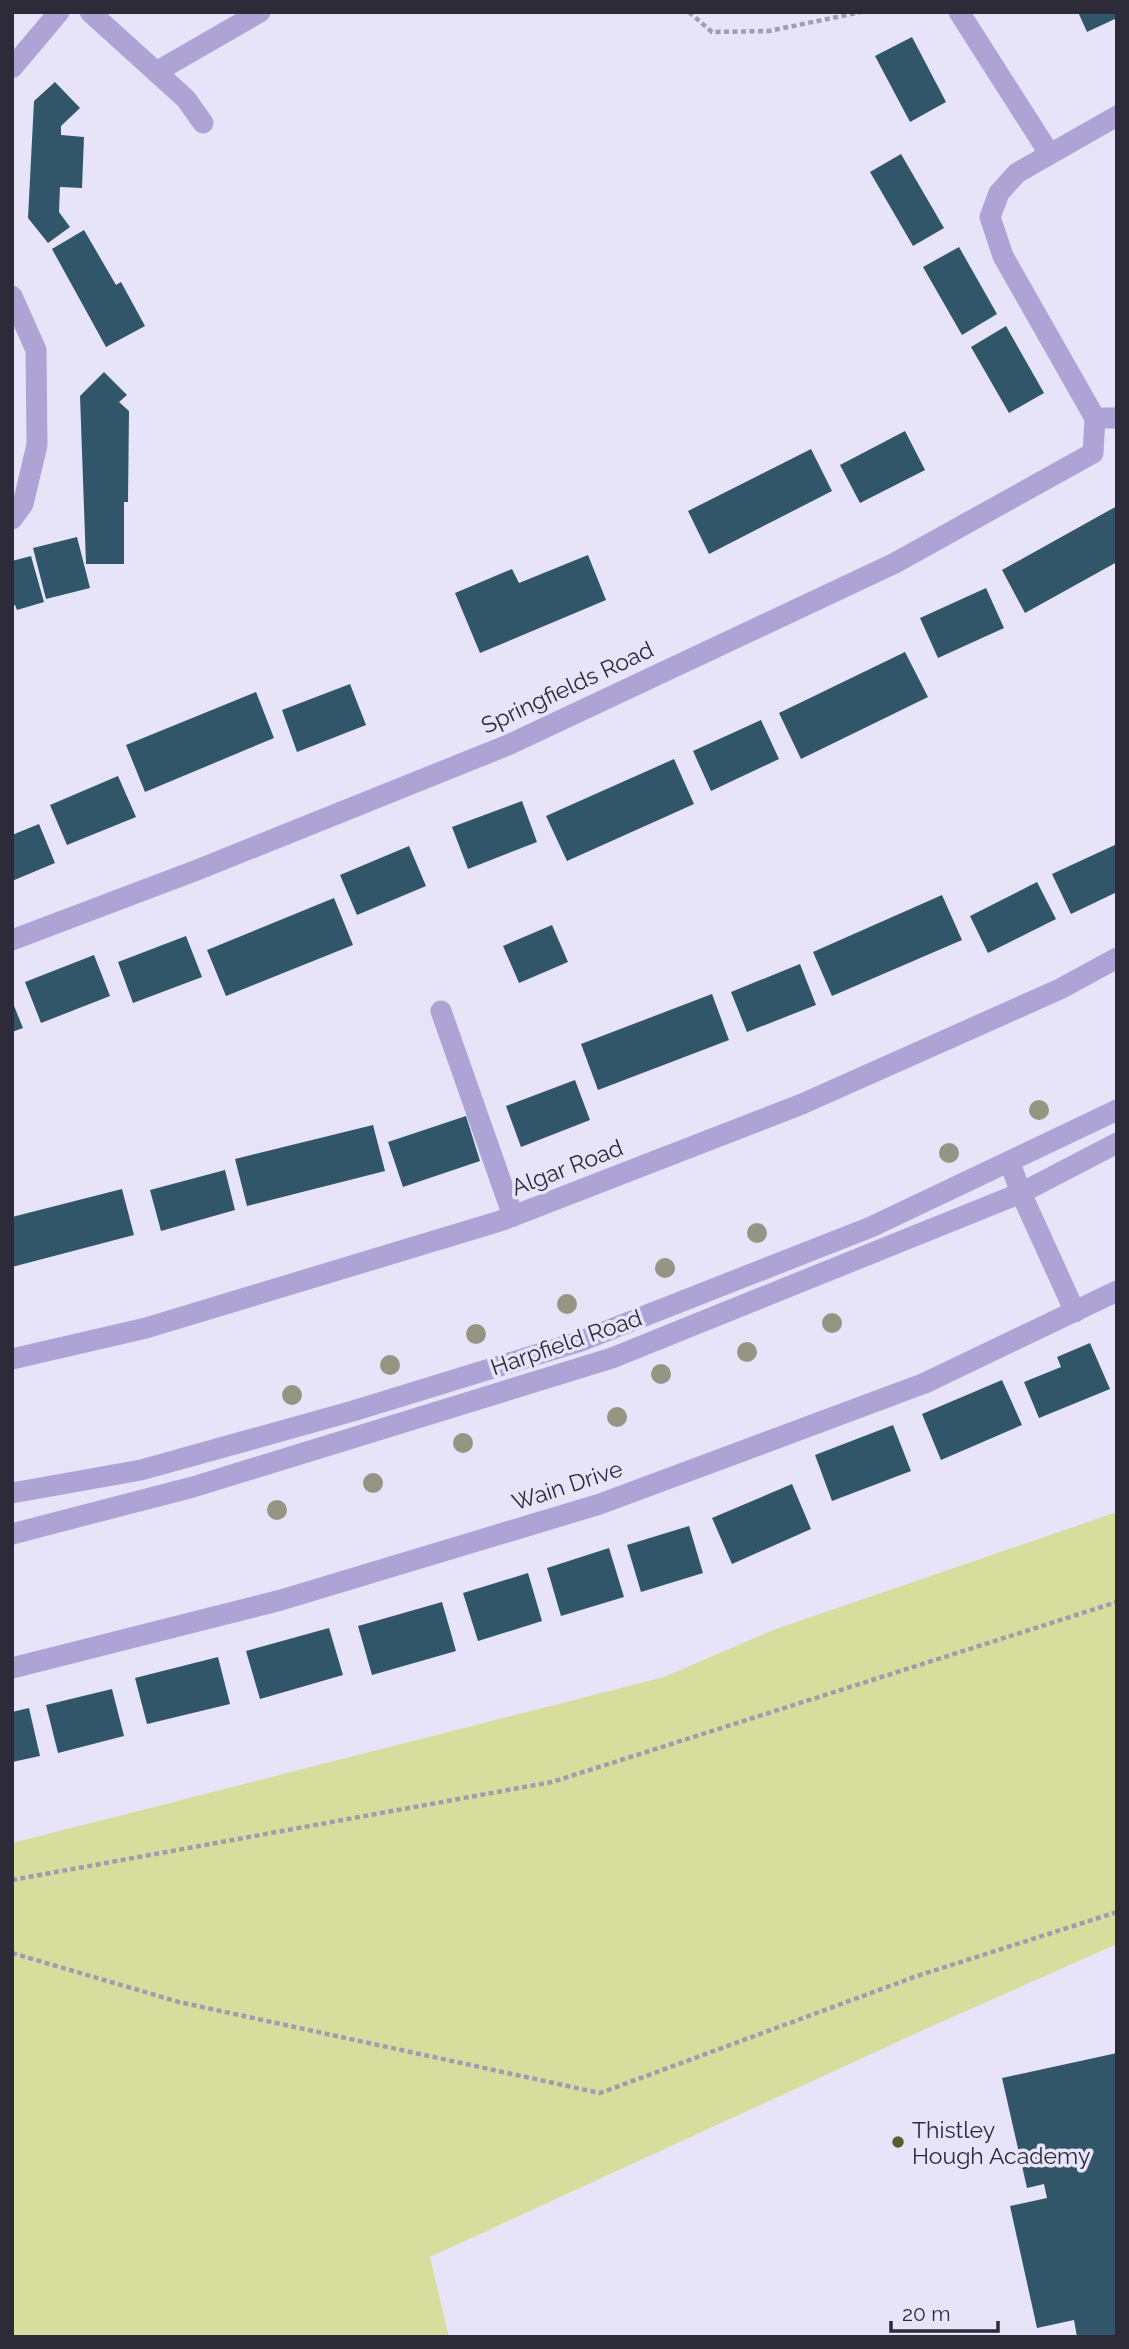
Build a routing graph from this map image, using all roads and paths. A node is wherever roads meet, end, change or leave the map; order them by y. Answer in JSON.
{"nodes":[{"id":1,"x":59,"y":12,"type":"edge"},
{"id":2,"x":90,"y":12,"type":"edge"},
{"id":3,"x":260,"y":12,"type":"edge"},
{"id":4,"x":689,"y":12,"type":"edge"},
{"id":5,"x":861,"y":12,"type":"edge"},
{"id":6,"x":959,"y":12,"type":"edge"},
{"id":7,"x":12,"y":68,"type":"edge"},
{"id":8,"x":156,"y":72,"type":"junction"},
{"id":9,"x":1117,"y":116,"type":"edge"},
{"id":10,"x":202,"y":124,"type":"dead end"},
{"id":11,"x":1048,"y":153,"type":"junction"},
{"id":12,"x":12,"y":296,"type":"edge"},
{"id":13,"x":1094,"y":418,"type":"junction"},
{"id":14,"x":1117,"y":418,"type":"edge"},
{"id":15,"x":12,"y":519,"type":"edge"},
{"id":16,"x":12,"y":940,"type":"edge"},
{"id":17,"x":1117,"y":958,"type":"edge"},
{"id":18,"x":441,"y":1011,"type":"dead end"},
{"id":19,"x":1117,"y":1110,"type":"edge"},
{"id":20,"x":1117,"y":1143,"type":"edge"},
{"id":21,"x":1010,"y":1163,"type":"junction"},
{"id":22,"x":1021,"y":1193,"type":"junction"},
{"id":23,"x":513,"y":1216,"type":"junction"},
{"id":24,"x":1117,"y":1291,"type":"edge"},
{"id":25,"x":1075,"y":1312,"type":"junction"},
{"id":26,"x":12,"y":1359,"type":"edge"},
{"id":27,"x":12,"y":1493,"type":"edge"},
{"id":28,"x":12,"y":1534,"type":"edge"},
{"id":29,"x":1117,"y":1602,"type":"edge"},
{"id":30,"x":12,"y":1668,"type":"edge"},
{"id":31,"x":12,"y":1880,"type":"edge"},
{"id":32,"x":1117,"y":1912,"type":"edge"},
{"id":33,"x":12,"y":1953,"type":"edge"}],
"edges":[{"from":1,"to":7,"type":"street"},
{"from":2,"to":8,"type":"street"},
{"from":3,"to":8,"type":"street"},
{"from":4,"to":5,"type":"path"},
{"from":6,"to":11,"type":"street"},
{"from":8,"to":10,"type":"street"},
{"from":9,"to":11,"type":"street"},
{"from":11,"to":13,"type":"street"},
{"from":12,"to":15,"type":"street"},
{"from":13,"to":14,"type":"street"},
{"from":13,"to":16,"type":"street","name":"Springfields Road"},
{"from":17,"to":23,"type":"street","name":"Algar Road"},
{"from":18,"to":23,"type":"street"},
{"from":19,"to":21,"type":"street","name":"Harpfield Road"},
{"from":20,"to":22,"type":"street","name":"Harpfield Road"},
{"from":21,"to":22,"type":"street"},
{"from":21,"to":27,"type":"street","name":"Harpfield Road"},
{"from":22,"to":25,"type":"street"},
{"from":22,"to":28,"type":"street","name":"Harpfield Road"},
{"from":23,"to":26,"type":"street","name":"Algar Road"},
{"from":24,"to":25,"type":"street","name":"Wain Drive"},
{"from":25,"to":30,"type":"street","name":"Wain Drive"},
{"from":29,"to":31,"type":"path"},
{"from":32,"to":33,"type":"path"}]}
